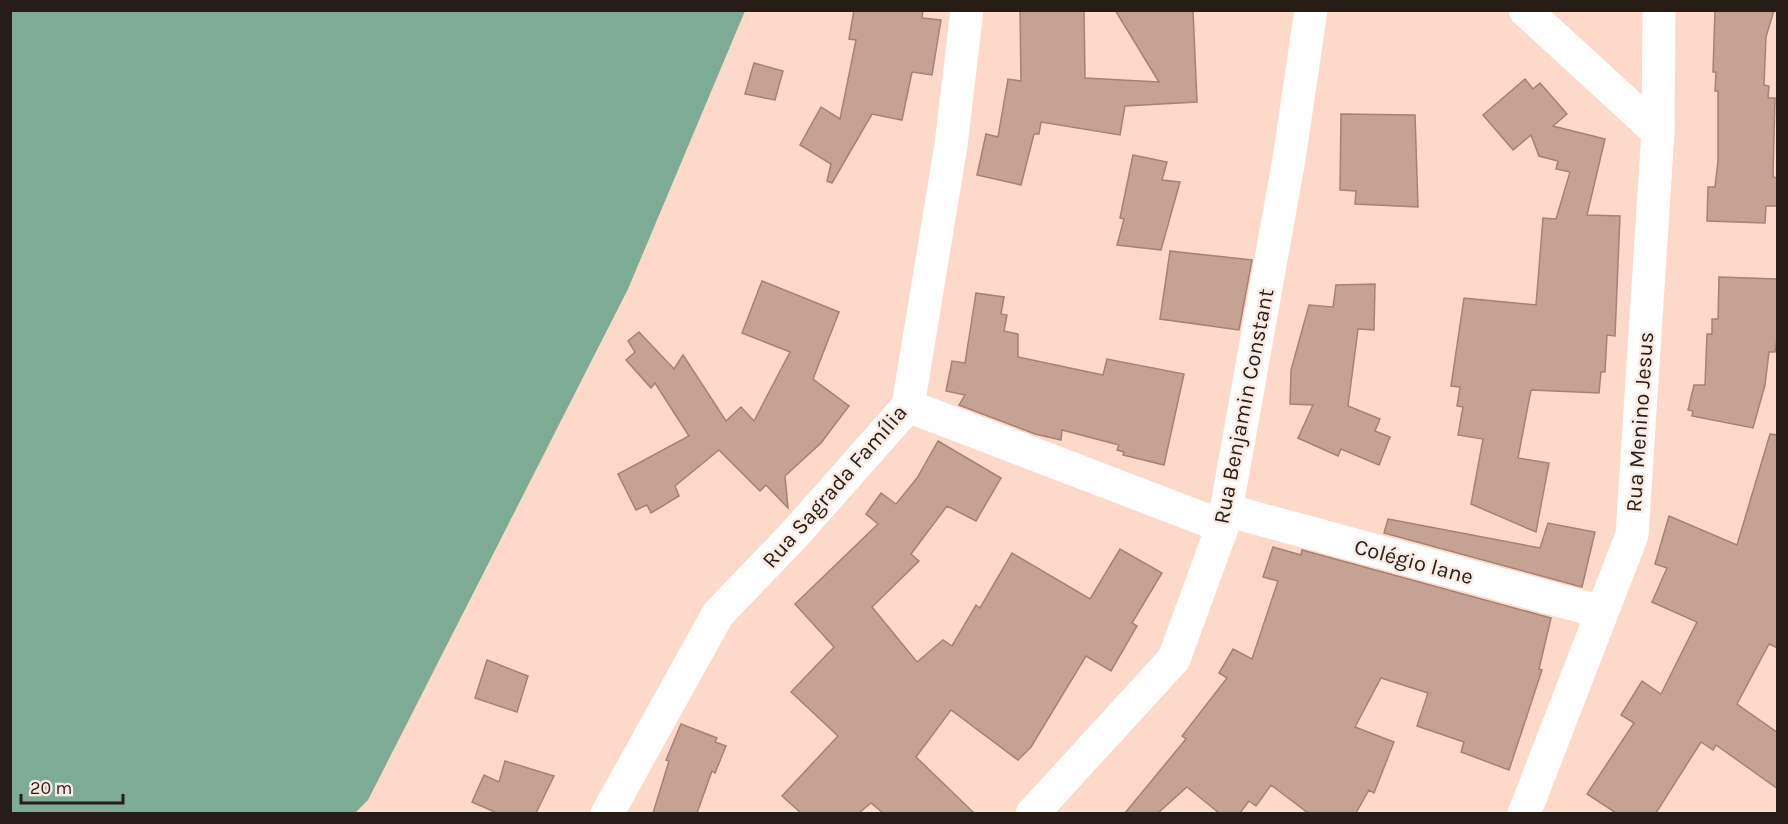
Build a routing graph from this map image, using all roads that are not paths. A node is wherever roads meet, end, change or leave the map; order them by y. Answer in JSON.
{"nodes":[{"id":1,"x":967,"y":10,"type":"edge"},
{"id":2,"x":1311,"y":10,"type":"edge"},
{"id":3,"x":1525,"y":10,"type":"edge"},
{"id":4,"x":1659,"y":10,"type":"edge"},
{"id":5,"x":1658,"y":132,"type":"junction"},
{"id":6,"x":908,"y":406,"type":"junction"},
{"id":7,"x":1224,"y":518,"type":"junction"},
{"id":8,"x":1602,"y":612,"type":"junction"},
{"id":9,"x":607,"y":813,"type":"edge"},
{"id":10,"x":1032,"y":813,"type":"edge"},
{"id":11,"x":1524,"y":813,"type":"edge"}],
"edges":[{"from":1,"to":6,"type":"street","name":"Rua Sagrada Família"},
{"from":2,"to":7,"type":"street","name":"Rua Benjamin Constant"},
{"from":3,"to":5,"type":"street"},
{"from":4,"to":5,"type":"street","name":"Rua Menino Jesus"},
{"from":5,"to":8,"type":"street","name":"Rua Menino Jesus"},
{"from":6,"to":7,"type":"street","name":"Colégio lane"},
{"from":6,"to":9,"type":"street","name":"Rua Sagrada Família"},
{"from":7,"to":8,"type":"street","name":"Colégio lane"},
{"from":7,"to":10,"type":"street","name":"Rua Benjamin Constant"},
{"from":8,"to":11,"type":"street","name":"Rua Menino Jesus"}]}
